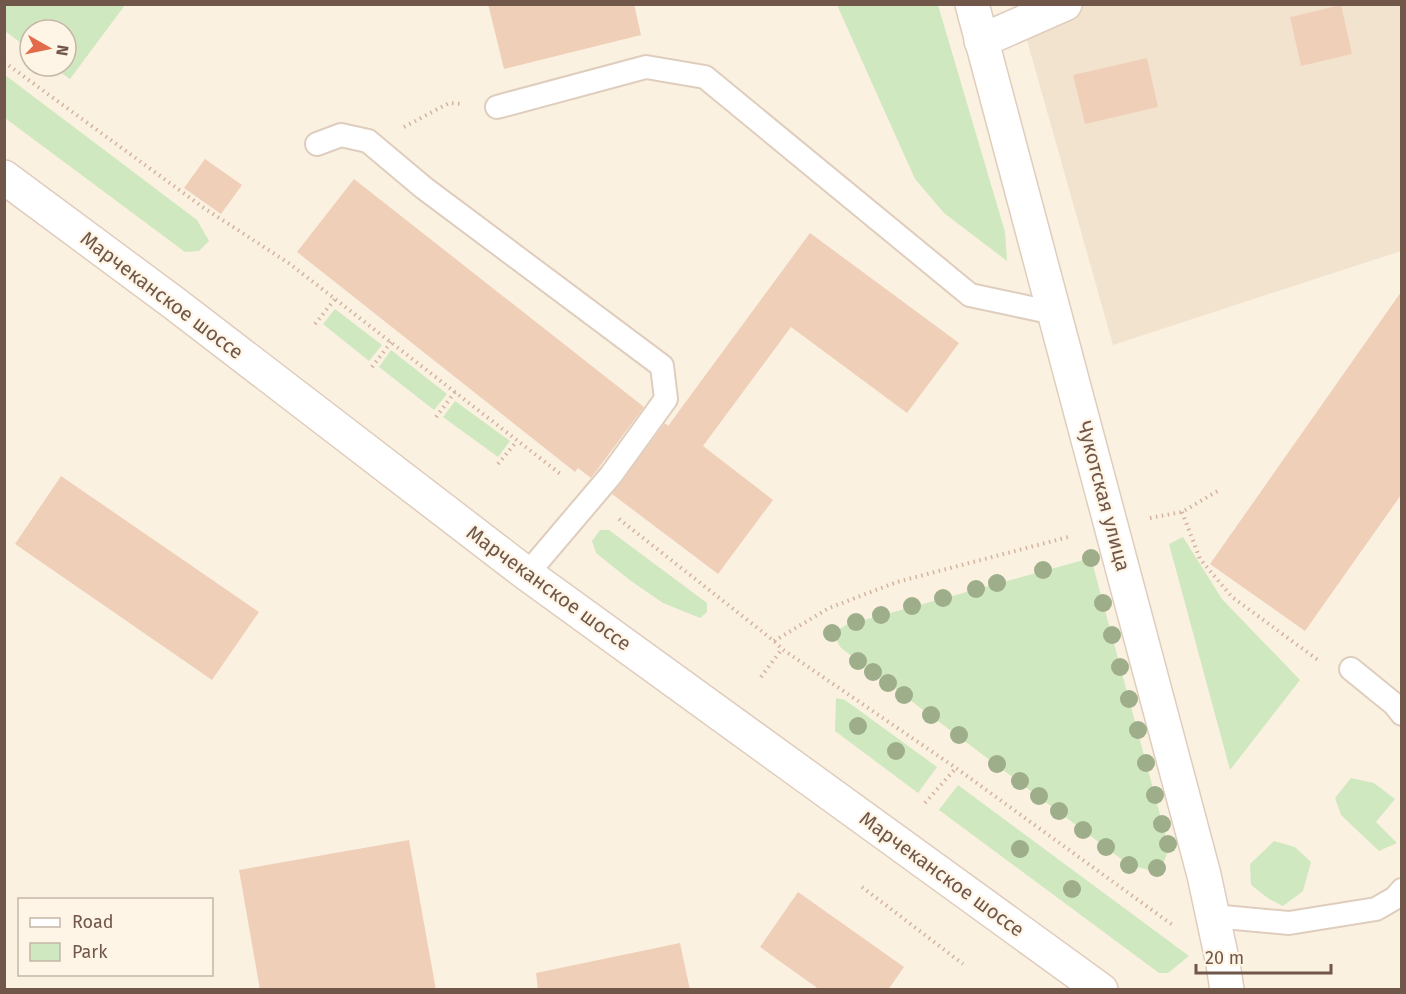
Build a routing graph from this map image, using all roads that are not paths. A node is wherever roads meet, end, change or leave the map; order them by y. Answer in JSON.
{"nodes":[{"id":1,"x":972,"y":4,"type":"edge"},
{"id":2,"x":1065,"y":4,"type":"edge"},
{"id":3,"x":981,"y":41,"type":"junction"},
{"id":4,"x":497,"y":107,"type":"road end"},
{"id":5,"x":317,"y":144,"type":"dead end"},
{"id":6,"x":4,"y":177,"type":"edge"},
{"id":7,"x":1054,"y":313,"type":"junction"},
{"id":8,"x":527,"y":574,"type":"junction"},
{"id":9,"x":1351,"y":669,"type":"dead end"},
{"id":10,"x":1401,"y":714,"type":"edge"},
{"id":11,"x":1401,"y":890,"type":"edge"},
{"id":12,"x":1213,"y":916,"type":"junction"},
{"id":13,"x":1225,"y":977,"type":"edge"},
{"id":14,"x":1101,"y":990,"type":"edge"}],
"edges":[{"from":1,"to":3,"type":"street","name":"Чукотская улица"},
{"from":2,"to":3,"type":"street"},
{"from":3,"to":7,"type":"street","name":"Чукотская улица"},
{"from":4,"to":7,"type":"lane"},
{"from":5,"to":8,"type":"lane"},
{"from":6,"to":8,"type":"street","name":"Марчеканское шоссе"},
{"from":7,"to":12,"type":"street","name":"Чукотская улица"},
{"from":8,"to":14,"type":"street","name":"Марчеканское шоссе"},
{"from":9,"to":10,"type":"lane"},
{"from":11,"to":12,"type":"lane"},
{"from":12,"to":13,"type":"street","name":"Чукотская улица"}]}
